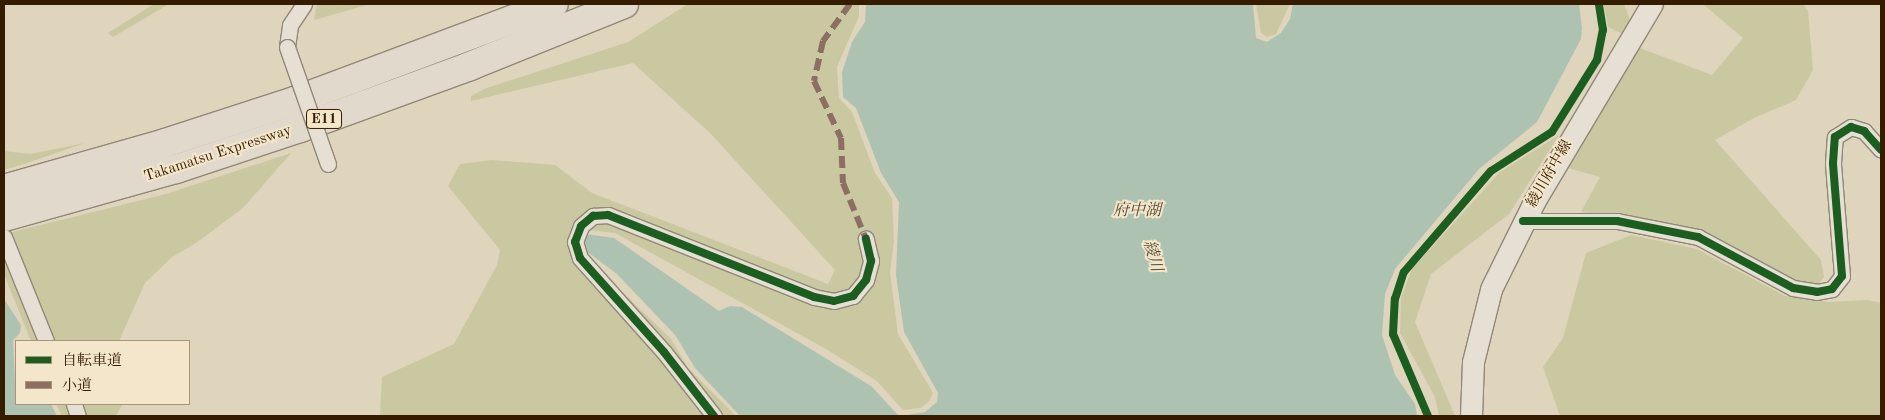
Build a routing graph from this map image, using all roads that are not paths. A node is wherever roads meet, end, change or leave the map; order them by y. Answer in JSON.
{"nodes":[{"id":1,"x":304,"y":4,"type":"edge"},
{"id":2,"x":554,"y":4,"type":"edge"},
{"id":3,"x":624,"y":4,"type":"edge"},
{"id":4,"x":1652,"y":4,"type":"edge"},
{"id":5,"x":1881,"y":150,"type":"edge"},
{"id":6,"x":328,"y":164,"type":"dead end"},
{"id":7,"x":7,"y":188,"type":"edge"},
{"id":8,"x":11,"y":215,"type":"edge"},
{"id":9,"x":1523,"y":221,"type":"junction"},
{"id":10,"x":4,"y":237,"type":"edge"},
{"id":11,"x":866,"y":239,"type":"dead end"},
{"id":12,"x":46,"y":340,"type":"edge"},
{"id":13,"x":714,"y":416,"type":"edge"},
{"id":14,"x":1471,"y":416,"type":"edge"}],
"edges":[{"from":1,"to":6,"type":"street","bridge":true},
{"from":2,"to":7,"type":"highway","name":"Takamatsu Expressway","number":"E11"},
{"from":3,"to":8,"type":"highway","name":"Takamatsu Expressway","number":"E11"},
{"from":4,"to":9,"type":"main road","name":"綾川府中線"},
{"from":5,"to":9,"type":"street"},
{"from":9,"to":14,"type":"main road","name":"綾川府中線"},
{"from":10,"to":12,"type":"street"},
{"from":11,"to":13,"type":"street"}]}
